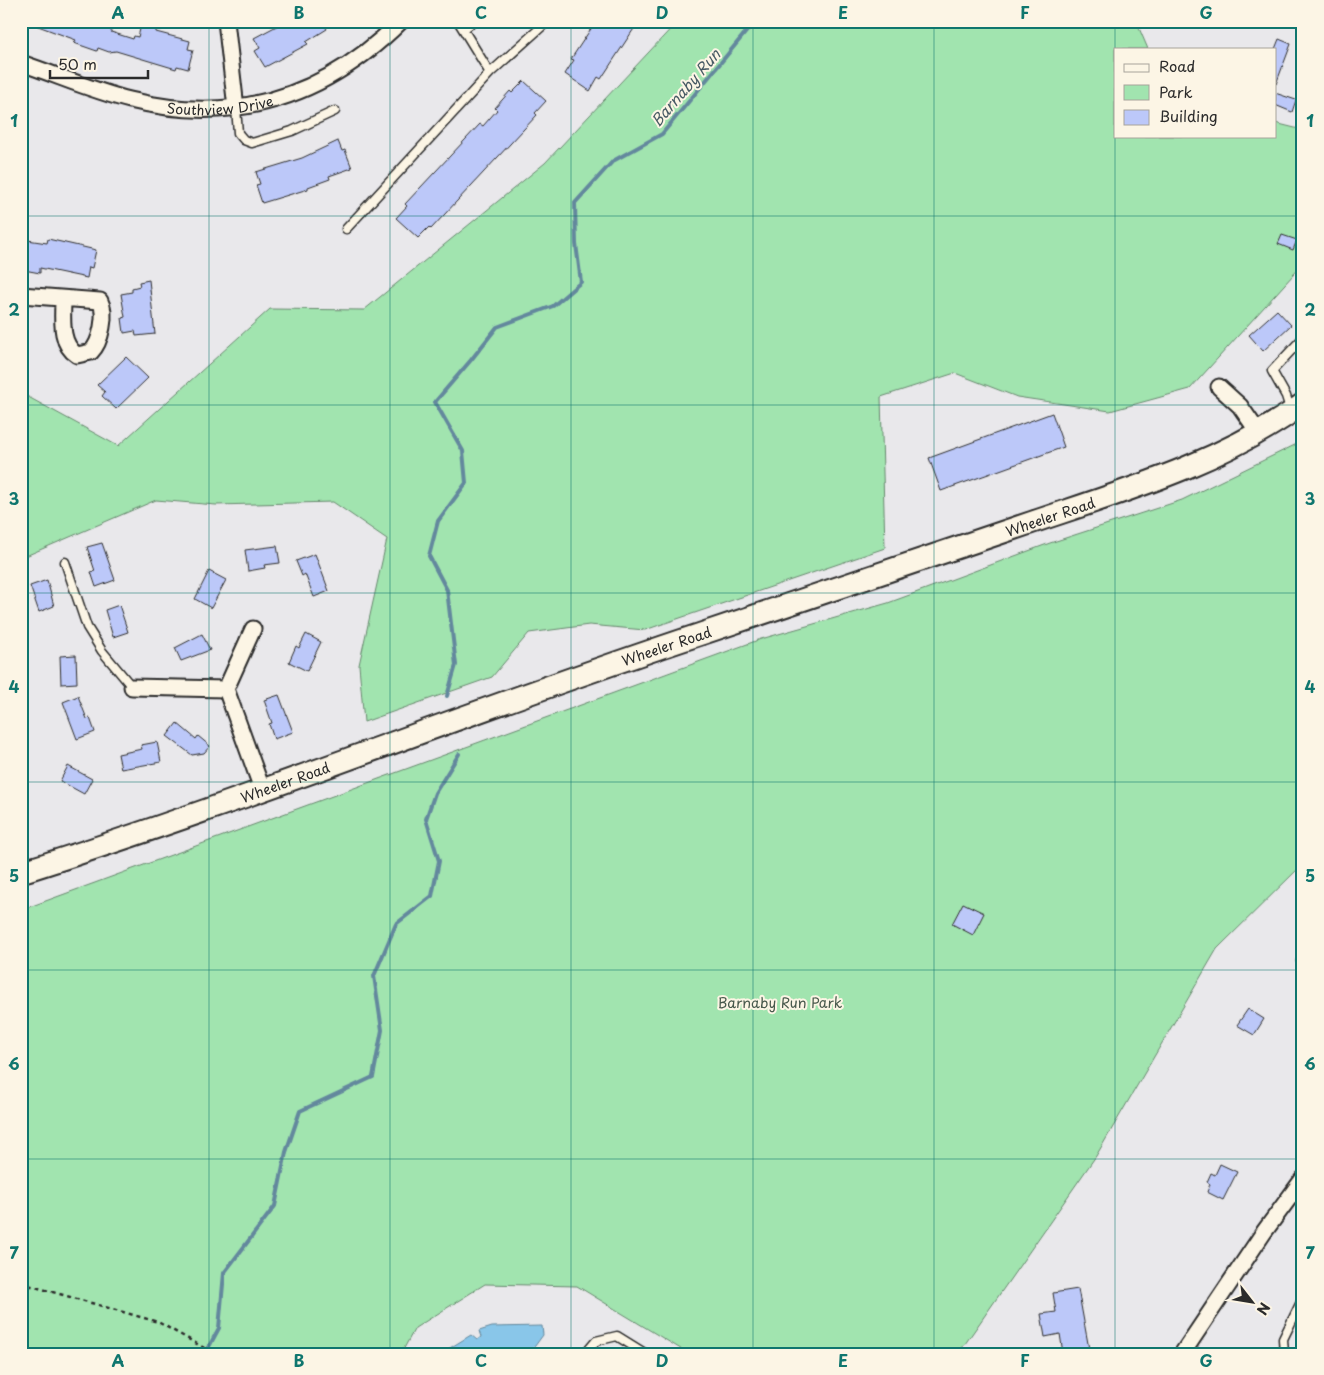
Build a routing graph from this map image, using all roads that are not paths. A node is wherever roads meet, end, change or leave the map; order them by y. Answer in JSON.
{"nodes":[{"id":1,"x":226,"y":21,"type":"edge"},
{"id":2,"x":401,"y":21,"type":"edge"},
{"id":3,"x":458,"y":21,"type":"edge"},
{"id":4,"x":474,"y":21,"type":"edge"},
{"id":5,"x":548,"y":21,"type":"edge"},
{"id":6,"x":464,"y":30,"type":"junction"},
{"id":7,"x":21,"y":63,"type":"edge"},
{"id":8,"x":490,"y":73,"type":"junction"},
{"id":9,"x":236,"y":108,"type":"junction"},
{"id":10,"x":335,"y":111,"type":"dead end"},
{"id":11,"x":346,"y":228,"type":"dead end"},
{"id":12,"x":21,"y":295,"type":"edge"},
{"id":13,"x":63,"y":299,"type":"dead end"},
{"id":14,"x":1303,"y":343,"type":"edge"},
{"id":15,"x":1219,"y":387,"type":"dead end"},
{"id":16,"x":1297,"y":408,"type":"edge"},
{"id":17,"x":1258,"y":432,"type":"junction"},
{"id":18,"x":65,"y":562,"type":"dead end"},
{"id":19,"x":253,"y":629,"type":"dead end"},
{"id":20,"x":132,"y":688,"type":"joint"},
{"id":21,"x":226,"y":689,"type":"junction"},
{"id":22,"x":262,"y":789,"type":"junction"},
{"id":23,"x":21,"y":872,"type":"edge"},
{"id":24,"x":1303,"y":1179,"type":"edge"},
{"id":25,"x":1303,"y":1298,"type":"edge"},
{"id":26,"x":585,"y":1354,"type":"edge"},
{"id":27,"x":646,"y":1354,"type":"edge"},
{"id":28,"x":1182,"y":1354,"type":"edge"},
{"id":29,"x":1284,"y":1354,"type":"edge"}],
"edges":[{"from":1,"to":9,"type":"street"},
{"from":2,"to":9,"type":"street","name":"Southview Drive"},
{"from":3,"to":6,"type":"lane"},
{"from":4,"to":6,"type":"lane"},
{"from":5,"to":8,"type":"lane"},
{"from":6,"to":8,"type":"lane"},
{"from":7,"to":9,"type":"street","name":"Southview Drive"},
{"from":8,"to":11,"type":"lane"},
{"from":9,"to":10,"type":"lane"},
{"from":12,"to":13,"type":"street"},
{"from":14,"to":16,"type":"lane"},
{"from":15,"to":17,"type":"street"},
{"from":16,"to":17,"type":"main road","name":"Wheeler Road"},
{"from":17,"to":22,"type":"main road","name":"Wheeler Road"},
{"from":18,"to":20,"type":"lane"},
{"from":19,"to":21,"type":"street"},
{"from":20,"to":21,"type":"street"},
{"from":21,"to":22,"type":"street"},
{"from":22,"to":23,"type":"main road","name":"Wheeler Road"},
{"from":24,"to":28,"type":"street"},
{"from":25,"to":29,"type":"lane"},
{"from":26,"to":27,"type":"lane"}]}
